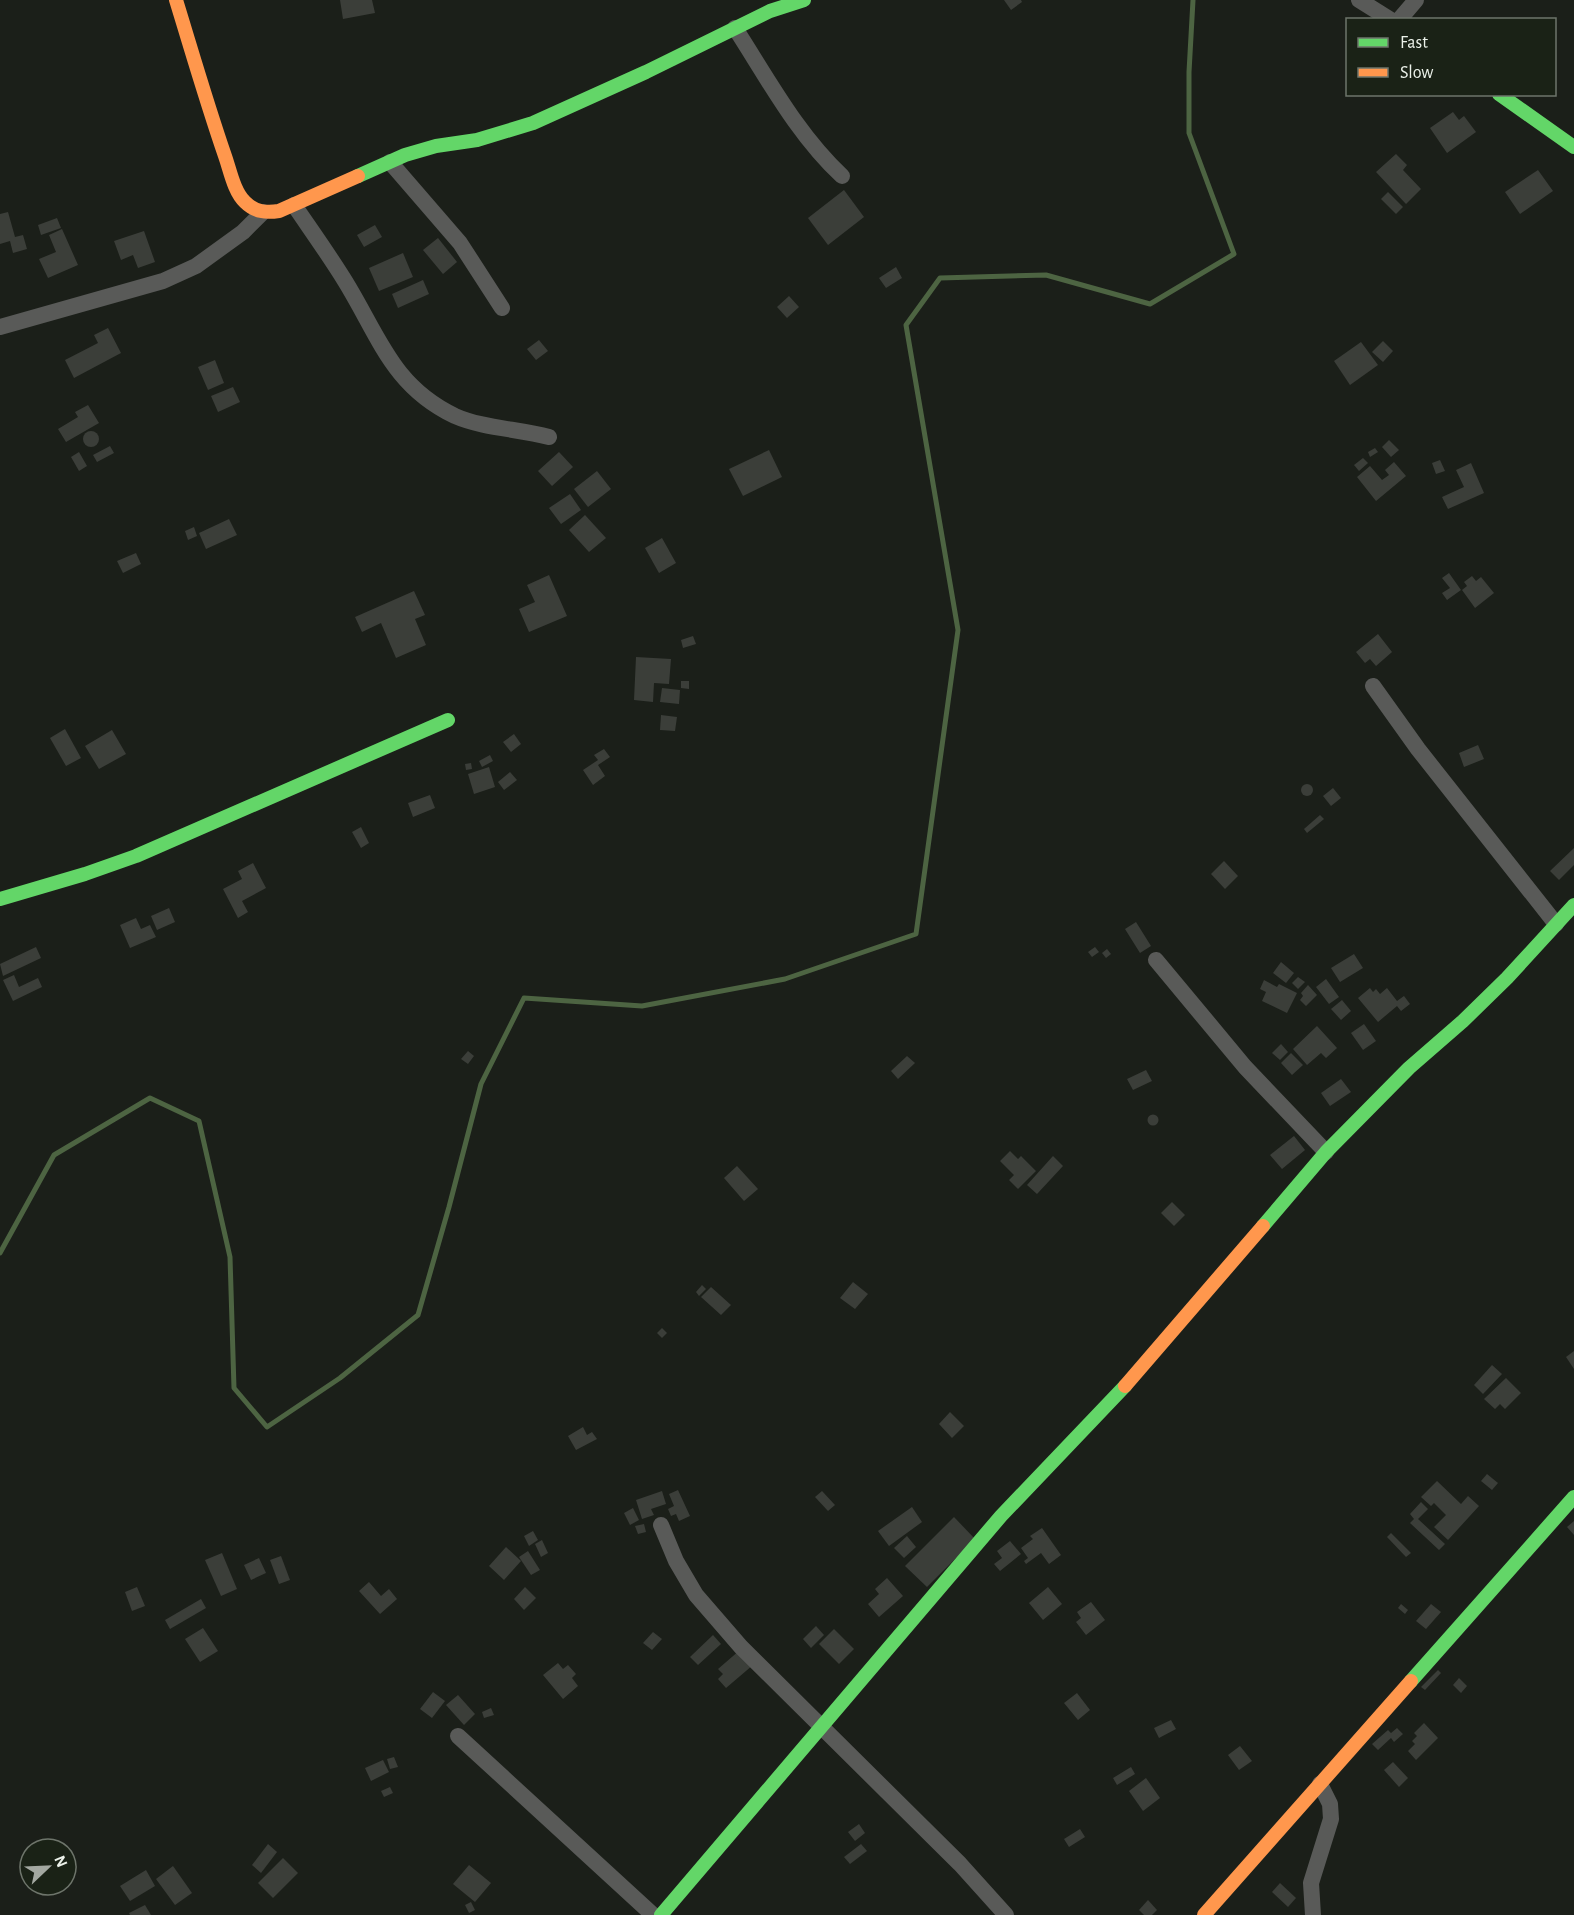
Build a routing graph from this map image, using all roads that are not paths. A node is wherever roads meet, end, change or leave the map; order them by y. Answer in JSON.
{"nodes":[{"id":1,"x":176,"y":0,"type":"edge"},
{"id":2,"x":804,"y":0,"type":"edge"},
{"id":3,"x":1359,"y":0,"type":"edge"},
{"id":4,"x":1416,"y":0,"type":"edge"},
{"id":5,"x":1388,"y":18,"type":"edge"},
{"id":6,"x":1401,"y":18,"type":"edge"},
{"id":7,"x":735,"y":28,"type":"junction"},
{"id":8,"x":1502,"y":96,"type":"edge"},
{"id":9,"x":1574,"y":147,"type":"edge"},
{"id":10,"x":390,"y":162,"type":"junction"},
{"id":11,"x":842,"y":176,"type":"dead end"},
{"id":12,"x":294,"y":205,"type":"junction"},
{"id":13,"x":263,"y":212,"type":"junction"},
{"id":14,"x":502,"y":308,"type":"dead end"},
{"id":15,"x":0,"y":327,"type":"edge"},
{"id":16,"x":549,"y":437,"type":"dead end"},
{"id":17,"x":1373,"y":686,"type":"dead end"},
{"id":18,"x":448,"y":720,"type":"dead end"},
{"id":19,"x":0,"y":899,"type":"edge"},
{"id":20,"x":1574,"y":904,"type":"edge"},
{"id":21,"x":1556,"y":924,"type":"junction"},
{"id":22,"x":1156,"y":960,"type":"dead end"},
{"id":23,"x":1326,"y":1152,"type":"junction"},
{"id":24,"x":1574,"y":1497,"type":"edge"},
{"id":25,"x":661,"y":1525,"type":"dead end"},
{"id":26,"x":821,"y":1725,"type":"junction"},
{"id":27,"x":458,"y":1736,"type":"dead end"},
{"id":28,"x":1320,"y":1784,"type":"junction"},
{"id":29,"x":653,"y":1915,"type":"edge"},
{"id":30,"x":661,"y":1915,"type":"edge"},
{"id":31,"x":1006,"y":1915,"type":"edge"},
{"id":32,"x":1204,"y":1915,"type":"edge"},
{"id":33,"x":1313,"y":1915,"type":"edge"}],
"edges":[{"from":1,"to":13,"type":"street"},
{"from":2,"to":7,"type":"street"},
{"from":3,"to":5,"type":"street"},
{"from":4,"to":6,"type":"street"},
{"from":7,"to":10,"type":"street"},
{"from":7,"to":11,"type":"street"},
{"from":8,"to":9,"type":"street"},
{"from":10,"to":12,"type":"street"},
{"from":10,"to":14,"type":"street"},
{"from":12,"to":13,"type":"street"},
{"from":12,"to":16,"type":"street"},
{"from":13,"to":15,"type":"street"},
{"from":17,"to":21,"type":"street"},
{"from":18,"to":19,"type":"street"},
{"from":20,"to":21,"type":"street"},
{"from":21,"to":23,"type":"street"},
{"from":22,"to":23,"type":"street"},
{"from":23,"to":26,"type":"street"},
{"from":24,"to":28,"type":"street"},
{"from":25,"to":26,"type":"street"},
{"from":26,"to":30,"type":"street"},
{"from":26,"to":31,"type":"street"},
{"from":27,"to":29,"type":"street"},
{"from":28,"to":32,"type":"street"},
{"from":28,"to":33,"type":"street"}]}
